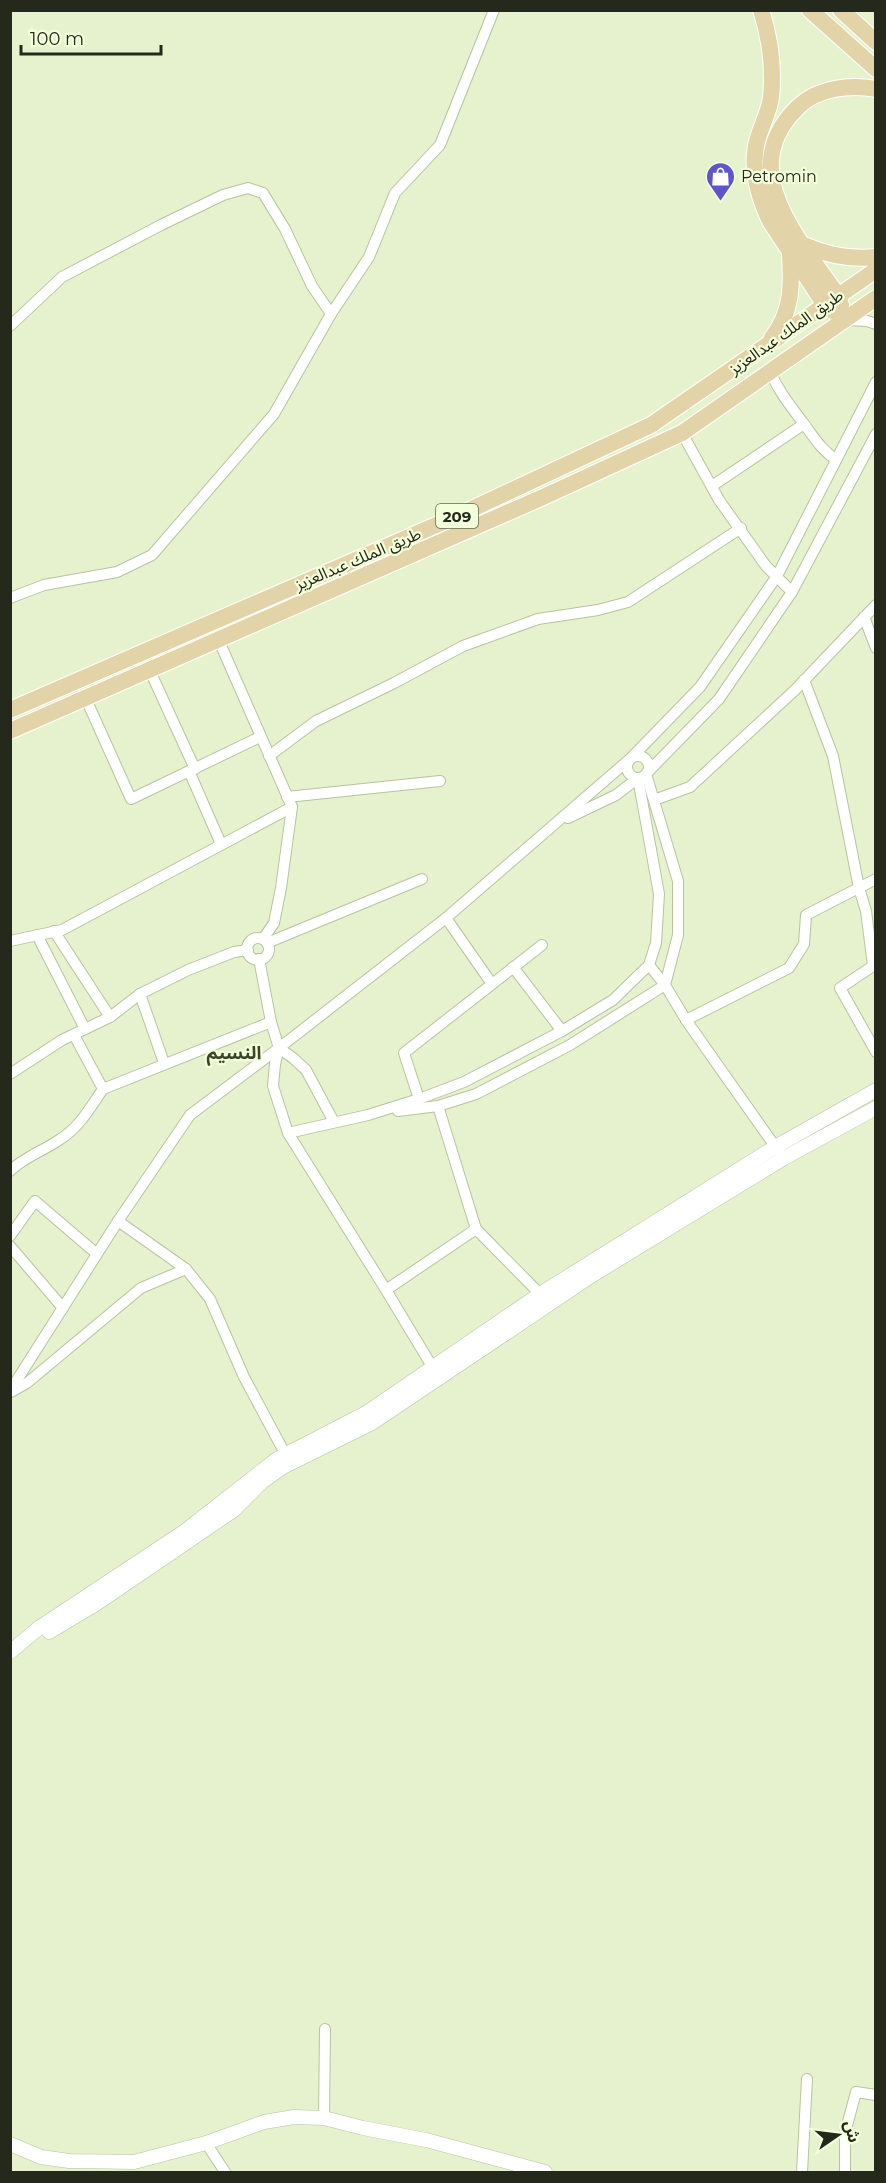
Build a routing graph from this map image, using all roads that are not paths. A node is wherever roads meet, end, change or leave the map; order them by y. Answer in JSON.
{"nodes":[{"id":1,"x":494,"y":10,"type":"edge"},
{"id":2,"x":761,"y":10,"type":"edge"},
{"id":3,"x":810,"y":10,"type":"edge"},
{"id":4,"x":841,"y":10,"type":"edge"},
{"id":5,"x":876,"y":42,"type":"edge"},
{"id":6,"x":876,"y":69,"type":"edge"},
{"id":7,"x":876,"y":89,"type":"edge"},
{"id":8,"x":797,"y":248,"type":"junction"},
{"id":9,"x":876,"y":257,"type":"edge"},
{"id":10,"x":876,"y":270,"type":"edge"},
{"id":11,"x":876,"y":298,"type":"edge"},
{"id":12,"x":832,"y":301,"type":"junction"},
{"id":13,"x":331,"y":314,"type":"junction"},
{"id":14,"x":846,"y":320,"type":"junction"},
{"id":15,"x":876,"y":324,"type":"edge"},
{"id":16,"x":10,"y":327,"type":"edge"},
{"id":17,"x":765,"y":346,"type":"junction"},
{"id":18,"x":770,"y":372,"type":"junction"},
{"id":19,"x":876,"y":382,"type":"edge"},
{"id":20,"x":804,"y":424,"type":"junction"},
{"id":21,"x":682,"y":433,"type":"junction"},
{"id":22,"x":876,"y":434,"type":"edge"},
{"id":23,"x":836,"y":460,"type":"junction"},
{"id":24,"x":712,"y":486,"type":"junction"},
{"id":25,"x":741,"y":528,"type":"junction"},
{"id":26,"x":777,"y":576,"type":"junction"},
{"id":27,"x":792,"y":592,"type":"junction"},
{"id":28,"x":10,"y":598,"type":"edge"},
{"id":29,"x":876,"y":605,"type":"edge"},
{"id":30,"x":864,"y":617,"type":"junction"},
{"id":31,"x":219,"y":641,"type":"junction"},
{"id":32,"x":876,"y":648,"type":"edge"},
{"id":33,"x":150,"y":671,"type":"junction"},
{"id":34,"x":804,"y":680,"type":"junction"},
{"id":35,"x":86,"y":699,"type":"junction"},
{"id":36,"x":10,"y":710,"type":"edge"},
{"id":37,"x":10,"y":731,"type":"edge"},
{"id":38,"x":260,"y":737,"type":"junction"},
{"id":39,"x":269,"y":756,"type":"junction"},
{"id":40,"x":631,"y":758,"type":"junction"},
{"id":41,"x":192,"y":770,"type":"junction"},
{"id":42,"x":642,"y":776,"type":"junction"},
{"id":43,"x":440,"y":781,"type":"dead end"},
{"id":44,"x":654,"y":800,"type":"junction"},
{"id":45,"x":290,"y":802,"type":"junction"},
{"id":46,"x":556,"y":823,"type":"junction"},
{"id":47,"x":221,"y":844,"type":"junction"},
{"id":48,"x":422,"y":879,"type":"dead end"},
{"id":49,"x":876,"y":879,"type":"edge"},
{"id":50,"x":859,"y":888,"type":"junction"},
{"id":51,"x":446,"y":918,"type":"junction"},
{"id":52,"x":54,"y":931,"type":"junction"},
{"id":53,"x":38,"y":935,"type":"junction"},
{"id":54,"x":11,"y":939,"type":"edge"},
{"id":55,"x":265,"y":941,"type":"junction"},
{"id":56,"x":542,"y":945,"type":"dead end"},
{"id":57,"x":248,"y":950,"type":"junction"},
{"id":58,"x":259,"y":959,"type":"junction"},
{"id":59,"x":649,"y":965,"type":"junction"},
{"id":60,"x":874,"y":965,"type":"edge"},
{"id":61,"x":513,"y":968,"type":"junction"},
{"id":62,"x":492,"y":984,"type":"junction"},
{"id":63,"x":666,"y":985,"type":"junction"},
{"id":64,"x":140,"y":994,"type":"junction"},
{"id":65,"x":110,"y":1017,"type":"junction"},
{"id":66,"x":686,"y":1020,"type":"junction"},
{"id":67,"x":271,"y":1022,"type":"junction"},
{"id":68,"x":85,"y":1029,"type":"junction"},
{"id":69,"x":562,"y":1031,"type":"junction"},
{"id":70,"x":74,"y":1035,"type":"junction"},
{"id":71,"x":279,"y":1048,"type":"junction"},
{"id":72,"x":876,"y":1052,"type":"edge"},
{"id":73,"x":164,"y":1064,"type":"junction"},
{"id":74,"x":10,"y":1074,"type":"edge"},
{"id":75,"x":103,"y":1089,"type":"junction"},
{"id":76,"x":876,"y":1090,"type":"edge"},
{"id":77,"x":419,"y":1099,"type":"junction"},
{"id":78,"x":438,"y":1106,"type":"junction"},
{"id":79,"x":876,"y":1108,"type":"edge"},
{"id":80,"x":368,"y":1115,"type":"junction"},
{"id":81,"x":333,"y":1122,"type":"junction"},
{"id":82,"x":288,"y":1132,"type":"junction"},
{"id":83,"x":775,"y":1147,"type":"junction"},
{"id":84,"x":784,"y":1158,"type":"junction"},
{"id":85,"x":10,"y":1171,"type":"edge"},
{"id":86,"x":118,"y":1221,"type":"junction"},
{"id":87,"x":476,"y":1229,"type":"junction"},
{"id":88,"x":10,"y":1236,"type":"edge"},
{"id":89,"x":10,"y":1246,"type":"edge"},
{"id":90,"x":97,"y":1254,"type":"junction"},
{"id":91,"x":186,"y":1269,"type":"junction"},
{"id":92,"x":386,"y":1290,"type":"junction"},
{"id":93,"x":540,"y":1294,"type":"junction"},
{"id":94,"x":63,"y":1308,"type":"junction"},
{"id":95,"x":433,"y":1368,"type":"junction"},
{"id":96,"x":10,"y":1392,"type":"edge"},
{"id":97,"x":288,"y":1459,"type":"junction"},
{"id":98,"x":15,"y":1649,"type":"edge"},
{"id":99,"x":325,"y":2029,"type":"dead end"},
{"id":100,"x":807,"y":2079,"type":"dead end"},
{"id":101,"x":876,"y":2095,"type":"edge"},
{"id":102,"x":324,"y":2118,"type":"junction"},
{"id":103,"x":206,"y":2142,"type":"junction"},
{"id":104,"x":10,"y":2144,"type":"edge"},
{"id":105,"x":537,"y":2171,"type":"edge"},
{"id":106,"x":225,"y":2172,"type":"edge"},
{"id":107,"x":802,"y":2172,"type":"edge"},
{"id":108,"x":845,"y":2172,"type":"edge"}],
"edges":[{"from":1,"to":13,"type":"street"},
{"from":2,"to":8,"type":"main road"},
{"from":3,"to":6,"type":"main road"},
{"from":4,"to":5,"type":"main road"},
{"from":7,"to":8,"type":"main road"},
{"from":8,"to":9,"type":"main road"},
{"from":8,"to":12,"type":"main road"},
{"from":8,"to":17,"type":"main road"},
{"from":10,"to":12,"type":"main road","name":"طريق الملك عبدالعزيز","number":"209"},
{"from":11,"to":14,"type":"main road","name":"طريق الملك عبدالعزيز","number":"209"},
{"from":12,"to":14,"type":"main road"},
{"from":12,"to":17,"type":"main road","name":"طريق الملك عبدالعزيز","number":"209"},
{"from":13,"to":16,"type":"street"},
{"from":13,"to":28,"type":"street"},
{"from":14,"to":15,"type":"street"},
{"from":14,"to":18,"type":"main road","name":"طريق الملك عبدالعزيز","number":"209"},
{"from":17,"to":36,"type":"main road","name":"طريق الملك عبدالعزيز","number":"209"},
{"from":18,"to":20,"type":"street"},
{"from":18,"to":21,"type":"main road","name":"طريق الملك عبدالعزيز","number":"209"},
{"from":19,"to":23,"type":"street"},
{"from":20,"to":23,"type":"street"},
{"from":20,"to":24,"type":"street"},
{"from":21,"to":24,"type":"street"},
{"from":21,"to":31,"type":"main road","name":"طريق الملك عبدالعزيز","number":"209"},
{"from":22,"to":27,"type":"street"},
{"from":23,"to":26,"type":"street"},
{"from":24,"to":25,"type":"street"},
{"from":25,"to":26,"type":"street"},
{"from":25,"to":39,"type":"street"},
{"from":26,"to":27,"type":"street"},
{"from":26,"to":40,"type":"street"},
{"from":27,"to":42,"type":"street"},
{"from":29,"to":30,"type":"street"},
{"from":30,"to":32,"type":"street"},
{"from":30,"to":34,"type":"street"},
{"from":31,"to":33,"type":"main road","name":"طريق الملك عبدالعزيز","number":"209"},
{"from":31,"to":38,"type":"street"},
{"from":33,"to":35,"type":"main road","name":"طريق الملك عبدالعزيز","number":"209"},
{"from":33,"to":41,"type":"street"},
{"from":34,"to":44,"type":"street"},
{"from":34,"to":50,"type":"street"},
{"from":35,"to":37,"type":"main road","name":"طريق الملك عبدالعزيز","number":"209"},
{"from":35,"to":41,"type":"street"},
{"from":38,"to":39,"type":"street"},
{"from":38,"to":41,"type":"street"},
{"from":39,"to":45,"type":"street"},
{"from":40,"to":42,"type":"street"},
{"from":40,"to":42,"type":"street"},
{"from":40,"to":46,"type":"street"},
{"from":41,"to":47,"type":"street"},
{"from":42,"to":44,"type":"street"},
{"from":42,"to":46,"type":"street"},
{"from":42,"to":59,"type":"street"},
{"from":43,"to":45,"type":"street"},
{"from":44,"to":63,"type":"street"},
{"from":45,"to":47,"type":"street"},
{"from":45,"to":55,"type":"street"},
{"from":46,"to":51,"type":"street"},
{"from":47,"to":52,"type":"street"},
{"from":48,"to":55,"type":"street"},
{"from":49,"to":50,"type":"street"},
{"from":50,"to":60,"type":"street"},
{"from":50,"to":66,"type":"street"},
{"from":51,"to":62,"type":"street"},
{"from":51,"to":71,"type":"street"},
{"from":52,"to":53,"type":"street"},
{"from":52,"to":65,"type":"street"},
{"from":53,"to":54,"type":"street"},
{"from":53,"to":68,"type":"street"},
{"from":55,"to":57,"type":"street"},
{"from":55,"to":58,"type":"street"},
{"from":56,"to":61,"type":"street"},
{"from":57,"to":58,"type":"street"},
{"from":57,"to":64,"type":"street"},
{"from":58,"to":67,"type":"street"},
{"from":59,"to":63,"type":"street"},
{"from":59,"to":69,"type":"street"},
{"from":60,"to":72,"type":"street"},
{"from":61,"to":62,"type":"street"},
{"from":61,"to":69,"type":"street"},
{"from":62,"to":77,"type":"street"},
{"from":63,"to":66,"type":"street"},
{"from":63,"to":78,"type":"street"},
{"from":64,"to":65,"type":"street"},
{"from":64,"to":73,"type":"street"},
{"from":65,"to":68,"type":"street"},
{"from":66,"to":83,"type":"street"},
{"from":67,"to":71,"type":"street"},
{"from":67,"to":73,"type":"street"},
{"from":68,"to":70,"type":"street"},
{"from":69,"to":77,"type":"street"},
{"from":70,"to":74,"type":"street"},
{"from":70,"to":75,"type":"street"},
{"from":71,"to":81,"type":"street"},
{"from":71,"to":82,"type":"street"},
{"from":71,"to":86,"type":"street"},
{"from":73,"to":75,"type":"street"},
{"from":75,"to":85,"type":"street"},
{"from":76,"to":83,"type":"street"},
{"from":77,"to":80,"type":"street"},
{"from":78,"to":80,"type":"street"},
{"from":78,"to":87,"type":"street"},
{"from":79,"to":84,"type":"street"},
{"from":80,"to":81,"type":"street"},
{"from":81,"to":82,"type":"street"},
{"from":82,"to":92,"type":"street"},
{"from":83,"to":84,"type":"street"},
{"from":83,"to":93,"type":"street"},
{"from":84,"to":97,"type":"street"},
{"from":86,"to":90,"type":"street"},
{"from":86,"to":91,"type":"street"},
{"from":87,"to":92,"type":"street"},
{"from":87,"to":93,"type":"street"},
{"from":88,"to":90,"type":"street"},
{"from":89,"to":94,"type":"street"},
{"from":90,"to":94,"type":"street"},
{"from":91,"to":96,"type":"street"},
{"from":91,"to":97,"type":"street"},
{"from":92,"to":95,"type":"street"},
{"from":93,"to":95,"type":"street"},
{"from":94,"to":96,"type":"street"},
{"from":95,"to":97,"type":"street"},
{"from":97,"to":98,"type":"street"},
{"from":99,"to":102,"type":"street"},
{"from":100,"to":107,"type":"street"},
{"from":101,"to":108,"type":"street"},
{"from":102,"to":103,"type":"street"},
{"from":102,"to":105,"type":"street"},
{"from":103,"to":104,"type":"street"},
{"from":103,"to":106,"type":"street"}]}
